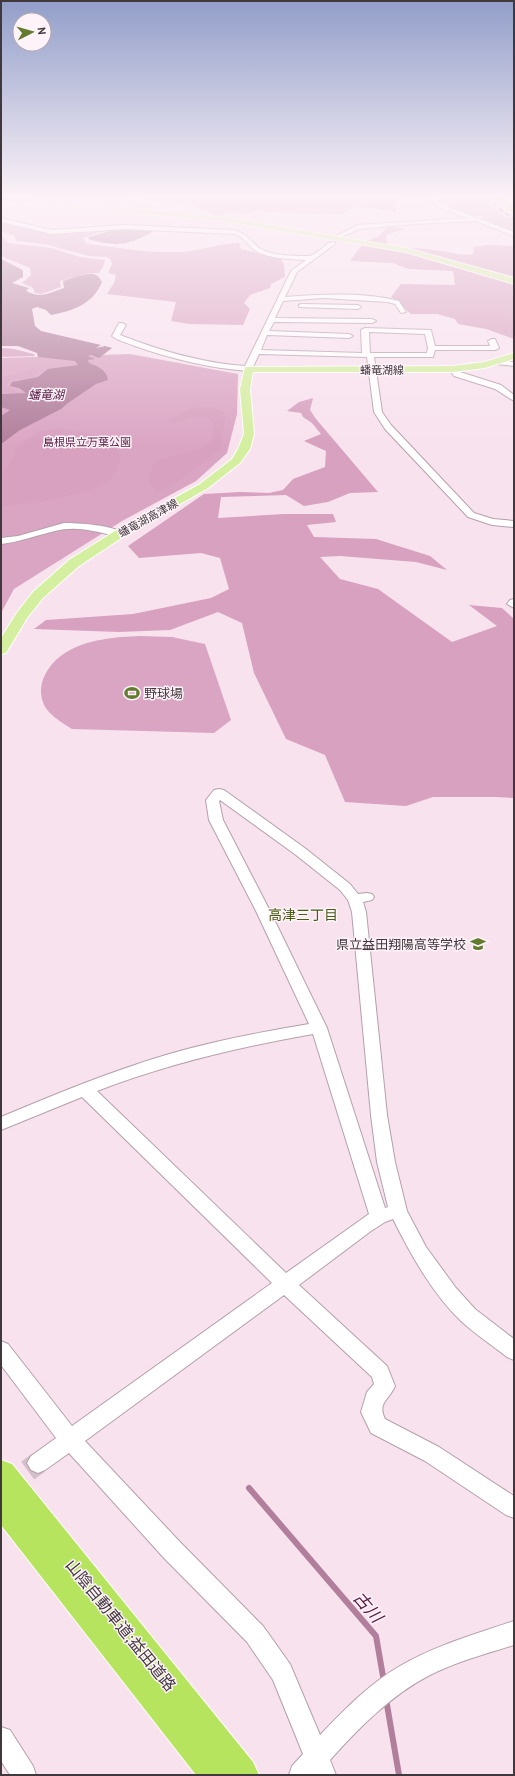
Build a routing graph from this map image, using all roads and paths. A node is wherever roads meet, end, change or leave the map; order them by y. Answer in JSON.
{"nodes":[{"id":1,"x":290,"y":280,"type":"edge"},
{"id":2,"x":280,"y":302,"type":"junction"},
{"id":3,"x":270,"y":320,"type":"junction"},
{"id":4,"x":372,"y":322,"type":"dead end"},
{"id":5,"x":122,"y":325,"type":"dead end"},
{"id":6,"x":266,"y":333,"type":"junction"},
{"id":7,"x":349,"y":336,"type":"dead end"},
{"id":8,"x":492,"y":341,"type":"dead end"},
{"id":9,"x":432,"y":348,"type":"junction"},
{"id":10,"x":257,"y":352,"type":"junction"},
{"id":11,"x":368,"y":354,"type":"junction"},
{"id":12,"x":514,"y":356,"type":"edge"},
{"id":13,"x":499,"y":362,"type":"junction"},
{"id":14,"x":514,"y":364,"type":"edge"},
{"id":15,"x":248,"y":369,"type":"junction"},
{"id":16,"x":453,"y":369,"type":"junction"},
{"id":17,"x":372,"y":370,"type":"junction"},
{"id":18,"x":512,"y":395,"type":"edge"},
{"id":19,"x":514,"y":524,"type":"edge"},
{"id":20,"x":119,"y":534,"type":"junction"},
{"id":21,"x":1,"y":541,"type":"edge"},
{"id":22,"x":1,"y":650,"type":"edge"},
{"id":23,"x":319,"y":1028,"type":"junction"},
{"id":24,"x":84,"y":1090,"type":"junction"},
{"id":25,"x":1,"y":1124,"type":"edge"},
{"id":26,"x":398,"y":1211,"type":"junction"},
{"id":27,"x":379,"y":1217,"type":"junction"},
{"id":28,"x":285,"y":1284,"type":"junction"},
{"id":29,"x":1,"y":1350,"type":"edge"},
{"id":30,"x":514,"y":1351,"type":"edge"},
{"id":31,"x":70,"y":1439,"type":"junction"},
{"id":32,"x":38,"y":1463,"type":"tunnel mouth"},
{"id":33,"x":1,"y":1475,"type":"edge"},
{"id":34,"x":1,"y":1500,"type":"edge"},
{"id":35,"x":514,"y":1508,"type":"edge"},
{"id":36,"x":514,"y":1633,"type":"edge"},
{"id":37,"x":188,"y":1723,"type":"junction"},
{"id":38,"x":1,"y":1739,"type":"edge"},
{"id":39,"x":320,"y":1766,"type":"edge"},
{"id":40,"x":24,"y":1775,"type":"edge"},
{"id":41,"x":219,"y":1775,"type":"edge"},
{"id":42,"x":240,"y":1775,"type":"edge"},
{"id":43,"x":301,"y":1775,"type":"edge"}],
"edges":[{"from":1,"to":2,"type":"street"},
{"from":2,"to":2,"type":"street"},
{"from":2,"to":3,"type":"street"},
{"from":3,"to":4,"type":"street"},
{"from":3,"to":6,"type":"street"},
{"from":5,"to":15,"type":"street"},
{"from":6,"to":7,"type":"street"},
{"from":6,"to":10,"type":"street"},
{"from":8,"to":9,"type":"street"},
{"from":9,"to":11,"type":"street"},
{"from":9,"to":11,"type":"street"},
{"from":10,"to":11,"type":"street"},
{"from":10,"to":15,"type":"street"},
{"from":11,"to":17,"type":"street"},
{"from":12,"to":13,"type":"main road","name":"蟠竜湖線"},
{"from":13,"to":14,"type":"street"},
{"from":13,"to":16,"type":"main road","name":"蟠竜湖線"},
{"from":15,"to":17,"type":"main road","name":"蟠竜湖線"},
{"from":15,"to":20,"type":"main road","name":"蟠竜湖高津線"},
{"from":16,"to":17,"type":"main road","name":"蟠竜湖線"},
{"from":16,"to":18,"type":"street"},
{"from":17,"to":19,"type":"street"},
{"from":20,"to":21,"type":"street"},
{"from":20,"to":22,"type":"main road","name":"蟠竜湖高津線"},
{"from":23,"to":24,"type":"street"},
{"from":23,"to":26,"type":"street"},
{"from":23,"to":27,"type":"street"},
{"from":24,"to":25,"type":"street"},
{"from":24,"to":28,"type":"street"},
{"from":26,"to":27,"type":"street"},
{"from":26,"to":30,"type":"street"},
{"from":27,"to":28,"type":"street"},
{"from":28,"to":31,"type":"street"},
{"from":28,"to":35,"type":"street"},
{"from":29,"to":31,"type":"street"},
{"from":31,"to":32,"type":"street"},
{"from":31,"to":39,"type":"street"},
{"from":33,"to":37,"type":"highway","name":"山陰自動車道;益田道路"},
{"from":34,"to":37,"type":"highway","name":"山陰自動車道;益田道路"},
{"from":36,"to":39,"type":"street"},
{"from":37,"to":41,"type":"highway","name":"山陰自動車道;益田道路"},
{"from":37,"to":42,"type":"highway","name":"山陰自動車道;益田道路"},
{"from":38,"to":40,"type":"street"},
{"from":39,"to":43,"type":"street"}]}
